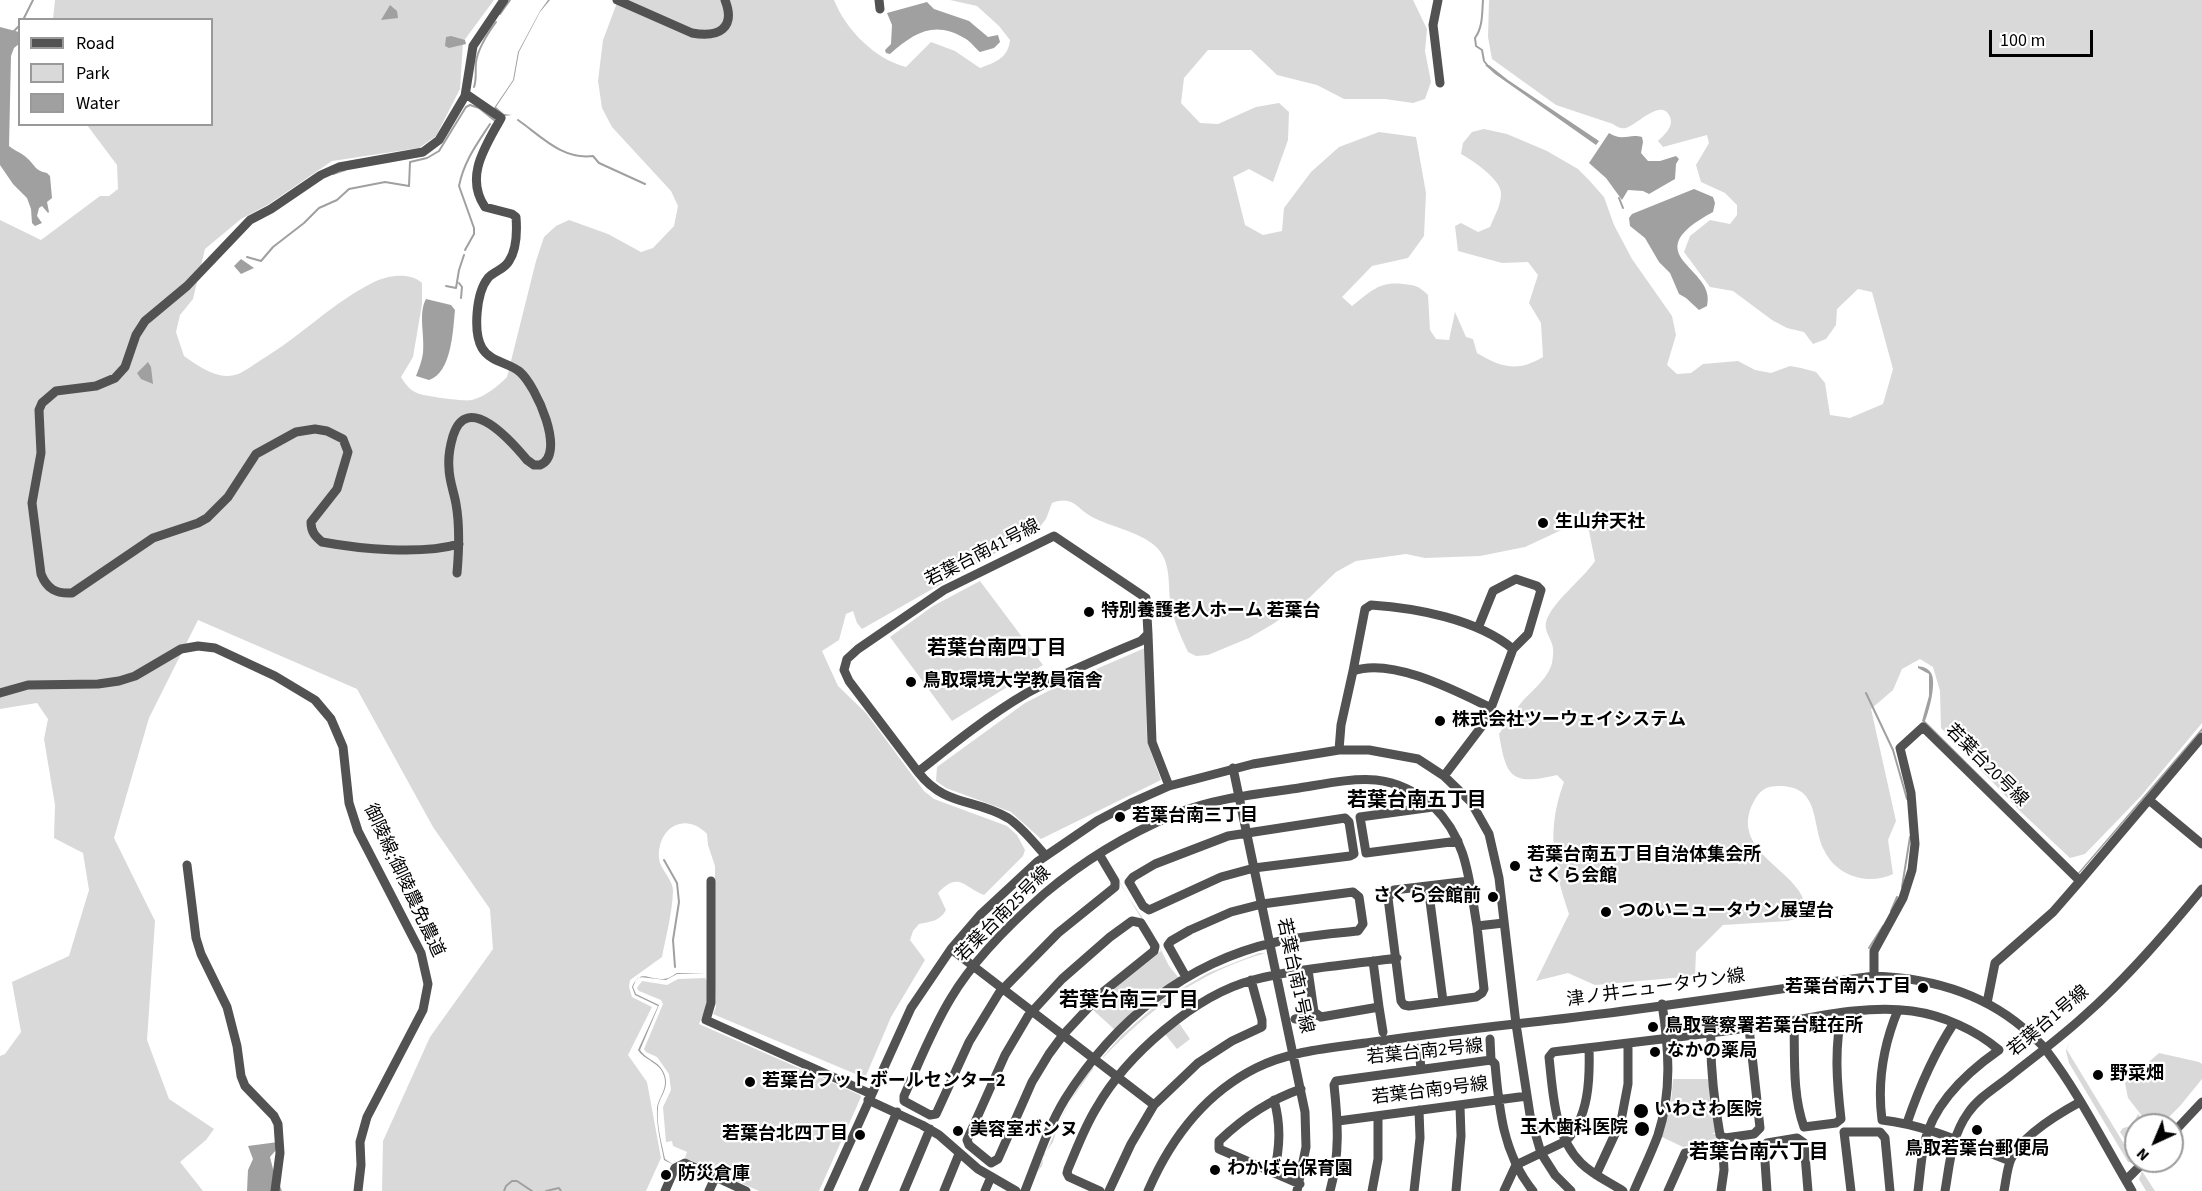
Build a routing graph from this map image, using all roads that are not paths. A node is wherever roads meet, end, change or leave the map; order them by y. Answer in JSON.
{"nodes":[{"id":1,"x":504,"y":0,"type":"edge"},
{"id":2,"x":617,"y":0,"type":"edge"},
{"id":3,"x":725,"y":0,"type":"edge"},
{"id":4,"x":1438,"y":0,"type":"edge"},
{"id":5,"x":1440,"y":83,"type":"dead end"},
{"id":6,"x":466,"y":94,"type":"junction"},
{"id":7,"x":459,"y":544,"type":"junction"},
{"id":8,"x":457,"y":573,"type":"dead end"},
{"id":9,"x":1478,"y":628,"type":"junction"},
{"id":10,"x":1148,"y":634,"type":"junction"},
{"id":11,"x":1513,"y":649,"type":"junction"},
{"id":12,"x":1353,"y":671,"type":"junction"},
{"id":13,"x":0,"y":693,"type":"edge"},
{"id":14,"x":1491,"y":708,"type":"junction"},
{"id":15,"x":2202,"y":737,"type":"edge"},
{"id":16,"x":1339,"y":750,"type":"junction"},
{"id":17,"x":1233,"y":768,"type":"junction"},
{"id":18,"x":918,"y":772,"type":"junction"},
{"id":19,"x":1444,"y":776,"type":"junction"},
{"id":20,"x":1169,"y":786,"type":"junction"},
{"id":21,"x":1238,"y":797,"type":"junction"},
{"id":22,"x":2149,"y":800,"type":"junction"},
{"id":23,"x":1433,"y":807,"type":"junction"},
{"id":24,"x":1247,"y":833,"type":"junction"},
{"id":25,"x":1458,"y":841,"type":"junction"},
{"id":26,"x":2202,"y":844,"type":"edge"},
{"id":27,"x":1099,"y":854,"type":"junction"},
{"id":28,"x":1045,"y":855,"type":"junction"},
{"id":29,"x":187,"y":865,"type":"dead end"},
{"id":30,"x":1254,"y":868,"type":"junction"},
{"id":31,"x":711,"y":881,"type":"dead end"},
{"id":32,"x":1469,"y":881,"type":"junction"},
{"id":33,"x":2080,"y":881,"type":"junction"},
{"id":34,"x":1428,"y":886,"type":"junction"},
{"id":35,"x":2202,"y":889,"type":"edge"},
{"id":36,"x":1262,"y":903,"type":"junction"},
{"id":37,"x":1504,"y":923,"type":"junction"},
{"id":38,"x":1477,"y":926,"type":"junction"},
{"id":39,"x":1271,"y":943,"type":"junction"},
{"id":40,"x":951,"y":949,"type":"junction"},
{"id":41,"x":1397,"y":958,"type":"junction"},
{"id":42,"x":1373,"y":961,"type":"junction"},
{"id":43,"x":974,"y":966,"type":"junction"},
{"id":44,"x":1308,"y":970,"type":"junction"},
{"id":45,"x":1278,"y":975,"type":"junction"},
{"id":46,"x":1874,"y":976,"type":"junction"},
{"id":47,"x":1186,"y":977,"type":"junction"},
{"id":48,"x":1251,"y":980,"type":"junction"},
{"id":49,"x":1004,"y":990,"type":"junction"},
{"id":50,"x":1443,"y":1001,"type":"junction"},
{"id":51,"x":1987,"y":1003,"type":"junction"},
{"id":52,"x":1662,"y":1004,"type":"junction"},
{"id":53,"x":1379,"y":1007,"type":"junction"},
{"id":54,"x":1898,"y":1010,"type":"junction"},
{"id":55,"x":1034,"y":1012,"type":"junction"},
{"id":56,"x":1842,"y":1013,"type":"junction"},
{"id":57,"x":1316,"y":1015,"type":"junction"},
{"id":58,"x":1295,"y":1019,"type":"dead end"},
{"id":59,"x":1794,"y":1021,"type":"junction"},
{"id":60,"x":1954,"y":1023,"type":"junction"},
{"id":61,"x":1516,"y":1024,"type":"junction"},
{"id":62,"x":1749,"y":1028,"type":"junction"},
{"id":63,"x":1383,"y":1032,"type":"dead end"},
{"id":64,"x":1711,"y":1032,"type":"junction"},
{"id":65,"x":1063,"y":1035,"type":"junction"},
{"id":66,"x":1667,"y":1037,"type":"junction"},
{"id":67,"x":1490,"y":1039,"type":"dead end"},
{"id":68,"x":1628,"y":1043,"type":"junction"},
{"id":69,"x":1419,"y":1048,"type":"dead end"},
{"id":70,"x":1589,"y":1048,"type":"junction"},
{"id":71,"x":2045,"y":1048,"type":"junction"},
{"id":72,"x":1294,"y":1054,"type":"junction"},
{"id":73,"x":1093,"y":1058,"type":"junction"},
{"id":74,"x":1491,"y":1060,"type":"junction"},
{"id":75,"x":1421,"y":1069,"type":"junction"},
{"id":76,"x":1118,"y":1076,"type":"junction"},
{"id":77,"x":1301,"y":1089,"type":"junction"},
{"id":78,"x":1527,"y":1096,"type":"junction"},
{"id":79,"x":869,"y":1097,"type":"junction"},
{"id":80,"x":1274,"y":1100,"type":"junction"},
{"id":81,"x":1498,"y":1100,"type":"junction"},
{"id":82,"x":2080,"y":1102,"type":"junction"},
{"id":83,"x":2202,"y":1102,"type":"edge"},
{"id":84,"x":1154,"y":1105,"type":"junction"},
{"id":85,"x":1460,"y":1107,"type":"junction"},
{"id":86,"x":1419,"y":1110,"type":"junction"},
{"id":87,"x":897,"y":1112,"type":"junction"},
{"id":88,"x":1378,"y":1116,"type":"junction"},
{"id":89,"x":1338,"y":1121,"type":"junction"},
{"id":90,"x":2184,"y":1121,"type":"edge"},
{"id":91,"x":1906,"y":1123,"type":"junction"},
{"id":92,"x":930,"y":1130,"type":"junction"},
{"id":93,"x":1930,"y":1130,"type":"junction"},
{"id":94,"x":1955,"y":1140,"type":"junction"},
{"id":95,"x":1566,"y":1141,"type":"junction"},
{"id":96,"x":1541,"y":1153,"type":"junction"},
{"id":97,"x":959,"y":1154,"type":"junction"},
{"id":98,"x":2010,"y":1161,"type":"junction"},
{"id":99,"x":1516,"y":1165,"type":"junction"},
{"id":100,"x":1274,"y":1173,"type":"junction"},
{"id":101,"x":2133,"y":1173,"type":"edge"},
{"id":102,"x":1596,"y":1175,"type":"junction"},
{"id":103,"x":991,"y":1177,"type":"junction"},
{"id":104,"x":715,"y":1178,"type":"junction"},
{"id":105,"x":2126,"y":1180,"type":"junction"},
{"id":106,"x":1299,"y":1187,"type":"edge"},
{"id":107,"x":275,"y":1191,"type":"edge"},
{"id":108,"x":358,"y":1191,"type":"edge"},
{"id":109,"x":665,"y":1191,"type":"edge"},
{"id":110,"x":709,"y":1191,"type":"edge"},
{"id":111,"x":746,"y":1191,"type":"edge"},
{"id":112,"x":828,"y":1191,"type":"edge"},
{"id":113,"x":863,"y":1191,"type":"edge"},
{"id":114,"x":904,"y":1191,"type":"edge"},
{"id":115,"x":944,"y":1191,"type":"edge"},
{"id":116,"x":985,"y":1191,"type":"edge"},
{"id":117,"x":1016,"y":1191,"type":"edge"},
{"id":118,"x":1025,"y":1191,"type":"edge"},
{"id":119,"x":1100,"y":1191,"type":"edge"},
{"id":120,"x":1109,"y":1191,"type":"edge"},
{"id":121,"x":1148,"y":1191,"type":"edge"},
{"id":122,"x":1330,"y":1191,"type":"edge"},
{"id":123,"x":1372,"y":1191,"type":"edge"},
{"id":124,"x":1414,"y":1191,"type":"edge"},
{"id":125,"x":1456,"y":1191,"type":"edge"},
{"id":126,"x":1504,"y":1191,"type":"edge"},
{"id":127,"x":1533,"y":1191,"type":"edge"},
{"id":128,"x":1571,"y":1191,"type":"edge"},
{"id":129,"x":1623,"y":1191,"type":"edge"},
{"id":130,"x":1634,"y":1191,"type":"edge"},
{"id":131,"x":1668,"y":1191,"type":"edge"},
{"id":132,"x":1721,"y":1191,"type":"edge"},
{"id":133,"x":1767,"y":1191,"type":"edge"},
{"id":134,"x":1808,"y":1191,"type":"edge"},
{"id":135,"x":1851,"y":1191,"type":"edge"},
{"id":136,"x":1890,"y":1191,"type":"edge"},
{"id":137,"x":1918,"y":1191,"type":"edge"},
{"id":138,"x":1946,"y":1191,"type":"edge"},
{"id":139,"x":2004,"y":1191,"type":"edge"},
{"id":140,"x":2132,"y":1191,"type":"edge"}],
"edges":[{"from":1,"to":6,"type":"street"},
{"from":2,"to":3,"type":"street"},
{"from":4,"to":5,"type":"street"},
{"from":6,"to":7,"type":"street"},
{"from":6,"to":7,"type":"street"},
{"from":7,"to":8,"type":"street"},
{"from":9,"to":11,"type":"street"},
{"from":9,"to":11,"type":"street"},
{"from":9,"to":12,"type":"street"},
{"from":10,"to":18,"type":"street"},
{"from":10,"to":18,"type":"street","name":"若葉台南41号線"},
{"from":10,"to":20,"type":"street"},
{"from":11,"to":14,"type":"street"},
{"from":12,"to":14,"type":"street"},
{"from":12,"to":16,"type":"street"},
{"from":13,"to":108,"type":"street","name":"御陵線;御陵農免農道"},
{"from":14,"to":19,"type":"street"},
{"from":15,"to":22,"type":"street"},
{"from":16,"to":17,"type":"street"},
{"from":16,"to":19,"type":"street"},
{"from":17,"to":20,"type":"street"},
{"from":17,"to":21,"type":"street","name":"若葉台南1号線"},
{"from":18,"to":28,"type":"street","name":"若葉台南41号線"},
{"from":19,"to":37,"type":"street"},
{"from":20,"to":28,"type":"street"},
{"from":21,"to":23,"type":"street","name":"若葉台南25号線"},
{"from":21,"to":24,"type":"street","name":"若葉台南1号線"},
{"from":21,"to":27,"type":"street","name":"若葉台南25号線"},
{"from":22,"to":26,"type":"street"},
{"from":22,"to":33,"type":"street"},
{"from":23,"to":25,"type":"street","name":"若葉台南25号線"},
{"from":23,"to":25,"type":"street"},
{"from":24,"to":30,"type":"street","name":"若葉台南1号線"},
{"from":24,"to":30,"type":"street"},
{"from":24,"to":30,"type":"street"},
{"from":25,"to":32,"type":"street","name":"若葉台南25号線"},
{"from":27,"to":43,"type":"street","name":"若葉台南25号線"},
{"from":27,"to":49,"type":"street","name":"若葉台南25号線"},
{"from":28,"to":40,"type":"street"},
{"from":29,"to":107,"type":"street"},
{"from":30,"to":36,"type":"street","name":"若葉台南1号線"},
{"from":31,"to":79,"type":"street"},
{"from":32,"to":34,"type":"street"},
{"from":32,"to":38,"type":"street","name":"若葉台南25号線"},
{"from":33,"to":46,"type":"street","name":"若葉台20号線"},
{"from":33,"to":51,"type":"street"},
{"from":34,"to":41,"type":"street"},
{"from":34,"to":50,"type":"street"},
{"from":35,"to":71,"type":"street","name":"若葉台1号線"},
{"from":36,"to":39,"type":"street","name":"若葉台南1号線"},
{"from":36,"to":39,"type":"street"},
{"from":36,"to":47,"type":"street"},
{"from":37,"to":38,"type":"street"},
{"from":37,"to":61,"type":"street"},
{"from":38,"to":50,"type":"street","name":"若葉台南25号線"},
{"from":39,"to":45,"type":"street","name":"若葉台南1号線"},
{"from":39,"to":47,"type":"street"},
{"from":40,"to":43,"type":"street"},
{"from":40,"to":79,"type":"street"},
{"from":41,"to":42,"type":"street"},
{"from":41,"to":50,"type":"street"},
{"from":42,"to":44,"type":"street"},
{"from":42,"to":53,"type":"street"},
{"from":43,"to":49,"type":"street"},
{"from":43,"to":49,"type":"street","name":"若葉台南25号線"},
{"from":44,"to":45,"type":"street"},
{"from":44,"to":57,"type":"street"},
{"from":45,"to":48,"type":"street"},
{"from":45,"to":72,"type":"street","name":"若葉台南1号線"},
{"from":46,"to":51,"type":"street","name":"津ノ井ニュータウン線"},
{"from":46,"to":52,"type":"street","name":"津ノ井ニュータウン線"},
{"from":47,"to":73,"type":"street"},
{"from":48,"to":76,"type":"street"},
{"from":48,"to":84,"type":"street"},
{"from":49,"to":55,"type":"street"},
{"from":51,"to":71,"type":"street","name":"津ノ井ニュータウン線"},
{"from":52,"to":61,"type":"street","name":"津ノ井ニュータウン線"},
{"from":52,"to":66,"type":"street"},
{"from":53,"to":57,"type":"street"},
{"from":53,"to":63,"type":"street"},
{"from":54,"to":56,"type":"street"},
{"from":54,"to":60,"type":"street"},
{"from":54,"to":91,"type":"street"},
{"from":55,"to":65,"type":"street"},
{"from":55,"to":65,"type":"street"},
{"from":55,"to":65,"type":"street"},
{"from":56,"to":59,"type":"street"},
{"from":56,"to":59,"type":"street"},
{"from":57,"to":58,"type":"street"},
{"from":59,"to":62,"type":"street"},
{"from":60,"to":91,"type":"street"},
{"from":60,"to":93,"type":"street"},
{"from":61,"to":72,"type":"street","name":"津ノ井ニュータウン線"},
{"from":61,"to":78,"type":"street"},
{"from":62,"to":64,"type":"street"},
{"from":62,"to":64,"type":"street"},
{"from":64,"to":66,"type":"street"},
{"from":65,"to":73,"type":"street"},
{"from":66,"to":68,"type":"street"},
{"from":66,"to":130,"type":"street"},
{"from":67,"to":74,"type":"street"},
{"from":68,"to":70,"type":"street"},
{"from":68,"to":102,"type":"street"},
{"from":69,"to":75,"type":"street"},
{"from":70,"to":95,"type":"street"},
{"from":70,"to":95,"type":"street"},
{"from":71,"to":82,"type":"street","name":"津ノ井ニュータウン線"},
{"from":71,"to":94,"type":"street","name":"若葉台1号線"},
{"from":72,"to":77,"type":"street","name":"若葉台南1号線"},
{"from":72,"to":121,"type":"street","name":"津ノ井ニュータウン線"},
{"from":73,"to":76,"type":"street"},
{"from":73,"to":118,"type":"street"},
{"from":74,"to":75,"type":"street","name":"若葉台南2号線"},
{"from":74,"to":81,"type":"street","name":"若葉台南2号線"},
{"from":75,"to":89,"type":"street","name":"若葉台南2号線"},
{"from":76,"to":84,"type":"street"},
{"from":76,"to":119,"type":"street"},
{"from":77,"to":80,"type":"street"},
{"from":77,"to":106,"type":"street","name":"若葉台南1号線"},
{"from":78,"to":81,"type":"street","name":"若葉台南9号線"},
{"from":78,"to":96,"type":"street"},
{"from":79,"to":87,"type":"street"},
{"from":79,"to":112,"type":"street"},
{"from":80,"to":100,"type":"street"},
{"from":80,"to":100,"type":"street"},
{"from":81,"to":85,"type":"street","name":"若葉台南9号線"},
{"from":81,"to":99,"type":"street","name":"若葉台南2号線"},
{"from":82,"to":98,"type":"street"},
{"from":82,"to":105,"type":"street","name":"津ノ井ニュータウン線"},
{"from":83,"to":90,"type":"street"},
{"from":84,"to":120,"type":"street"},
{"from":85,"to":86,"type":"street","name":"若葉台南9号線"},
{"from":85,"to":125,"type":"street"},
{"from":86,"to":88,"type":"street","name":"若葉台南9号線"},
{"from":86,"to":124,"type":"street"},
{"from":87,"to":92,"type":"street"},
{"from":87,"to":113,"type":"street"},
{"from":88,"to":89,"type":"street","name":"若葉台南9号線"},
{"from":88,"to":123,"type":"street"},
{"from":89,"to":122,"type":"street","name":"若葉台南2号線"},
{"from":91,"to":93,"type":"street"},
{"from":92,"to":97,"type":"street"},
{"from":92,"to":114,"type":"street"},
{"from":93,"to":94,"type":"street"},
{"from":93,"to":137,"type":"street"},
{"from":94,"to":98,"type":"street"},
{"from":94,"to":138,"type":"street","name":"若葉台1号線"},
{"from":95,"to":96,"type":"street"},
{"from":95,"to":102,"type":"street"},
{"from":96,"to":99,"type":"street"},
{"from":96,"to":128,"type":"street"},
{"from":97,"to":103,"type":"street"},
{"from":97,"to":115,"type":"street"},
{"from":98,"to":139,"type":"street"},
{"from":99,"to":126,"type":"street"},
{"from":99,"to":127,"type":"street","name":"若葉台南2号線"},
{"from":100,"to":106,"type":"street"},
{"from":101,"to":105,"type":"street"},
{"from":102,"to":129,"type":"street"},
{"from":103,"to":116,"type":"street"},
{"from":103,"to":117,"type":"street"},
{"from":104,"to":109,"type":"street"},
{"from":104,"to":110,"type":"street"},
{"from":104,"to":111,"type":"street"},
{"from":105,"to":140,"type":"street","name":"津ノ井ニュータウン線"},
{"from":131,"to":132,"type":"street"},
{"from":133,"to":134,"type":"street"},
{"from":135,"to":136,"type":"street"}]}
